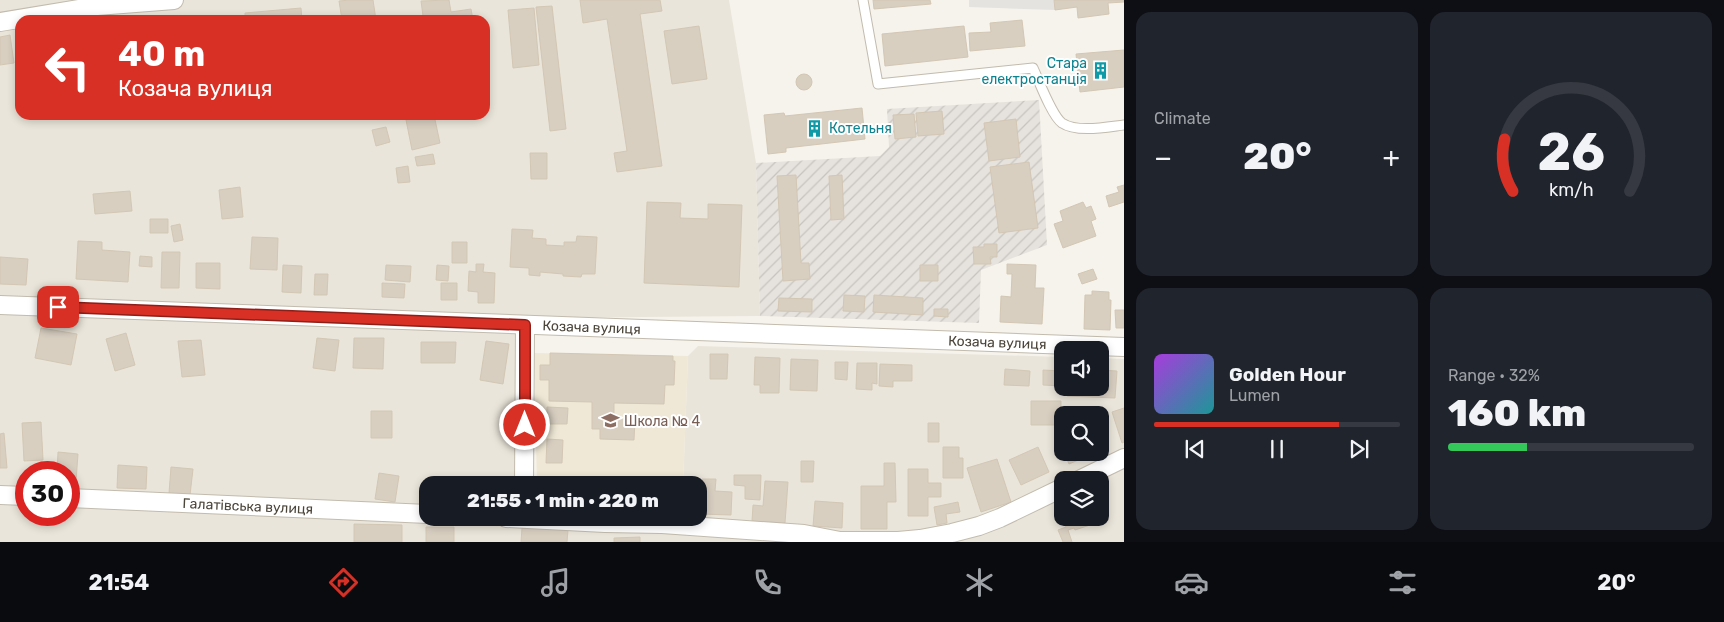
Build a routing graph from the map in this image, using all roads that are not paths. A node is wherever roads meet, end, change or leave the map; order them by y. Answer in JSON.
{"nodes":[{"id":1,"x":174,"y":0,"type":"edge"},
{"id":2,"x":863,"y":0,"type":"edge"},
{"id":3,"x":42,"y":15,"type":"edge"},
{"id":4,"x":15,"y":20,"type":"edge"},
{"id":5,"x":0,"y":22,"type":"edge"},
{"id":6,"x":1124,"y":125,"type":"edge"},
{"id":7,"x":0,"y":304,"type":"edge"},
{"id":8,"x":525,"y":325,"type":"junction"},
{"id":9,"x":1124,"y":348,"type":"edge"},
{"id":10,"x":1124,"y":458,"type":"edge"},
{"id":11,"x":1097,"y":471,"type":"edge"},
{"id":12,"x":524,"y":476,"type":"edge"},
{"id":13,"x":1054,"y":492,"type":"edge"},
{"id":14,"x":0,"y":495,"type":"edge"},
{"id":15,"x":15,"y":496,"type":"edge"},
{"id":16,"x":80,"y":498,"type":"edge"},
{"id":17,"x":419,"y":514,"type":"edge"},
{"id":18,"x":691,"y":526,"type":"edge"}],
"edges":[{"from":1,"to":3,"type":"street"},
{"from":2,"to":6,"type":"lane"},
{"from":4,"to":5,"type":"street"},
{"from":7,"to":8,"type":"street","name":"Козача вулиця"},
{"from":8,"to":9,"type":"street","name":"Козача вулиця"},
{"from":8,"to":12,"type":"street"},
{"from":10,"to":11,"type":"street"},
{"from":13,"to":18,"type":"street"},
{"from":14,"to":15,"type":"street"},
{"from":16,"to":17,"type":"street","name":"Галатівська вулиця"}]}
